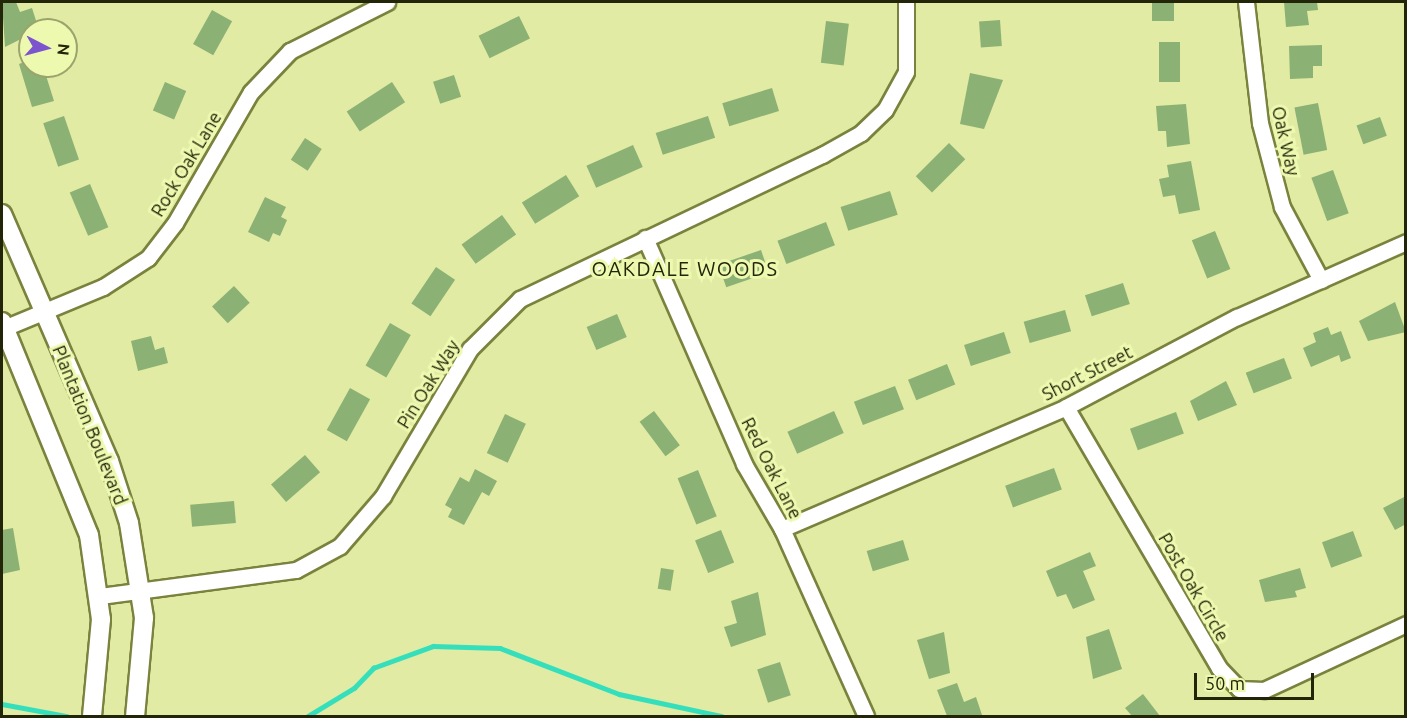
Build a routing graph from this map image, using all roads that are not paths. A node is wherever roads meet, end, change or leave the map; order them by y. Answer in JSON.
{"nodes":[{"id":1,"x":387,"y":2,"type":"edge"},
{"id":2,"x":906,"y":2,"type":"edge"},
{"id":3,"x":1245,"y":2,"type":"edge"},
{"id":4,"x":2,"y":214,"type":"edge"},
{"id":5,"x":645,"y":238,"type":"junction"},
{"id":6,"x":1406,"y":242,"type":"edge"},
{"id":7,"x":1321,"y":280,"type":"junction"},
{"id":8,"x":43,"y":311,"type":"junction"},
{"id":9,"x":3,"y":325,"type":"edge"},
{"id":10,"x":1066,"y":406,"type":"junction"},
{"id":11,"x":782,"y":529,"type":"junction"},
{"id":12,"x":142,"y":592,"type":"junction"},
{"id":13,"x":100,"y":596,"type":"junction"},
{"id":14,"x":1406,"y":624,"type":"edge"},
{"id":15,"x":92,"y":717,"type":"edge"},
{"id":16,"x":135,"y":717,"type":"edge"},
{"id":17,"x":866,"y":717,"type":"edge"}],
"edges":[{"from":1,"to":8,"type":"street","name":"Rock Oak Lane"},
{"from":2,"to":5,"type":"street","name":"Pin Oak Way"},
{"from":3,"to":7,"type":"street","name":"Oak Way"},
{"from":4,"to":8,"type":"street","name":"Plantation Boulevard"},
{"from":5,"to":11,"type":"street","name":"Red Oak Lane"},
{"from":5,"to":12,"type":"street","name":"Pin Oak Way"},
{"from":6,"to":7,"type":"street","name":"Short Street"},
{"from":7,"to":10,"type":"street","name":"Short Street"},
{"from":8,"to":9,"type":"street","name":"Rock Oak Lane"},
{"from":8,"to":12,"type":"street","name":"Plantation Boulevard"},
{"from":9,"to":13,"type":"street"},
{"from":10,"to":11,"type":"street","name":"Short Street"},
{"from":10,"to":14,"type":"street","name":"Post Oak Circle"},
{"from":11,"to":17,"type":"street","name":"Red Oak Lane"},
{"from":12,"to":13,"type":"street","name":"Pin Oak Way"},
{"from":12,"to":16,"type":"street","name":"Plantation Boulevard"},
{"from":13,"to":15,"type":"street"}]}
